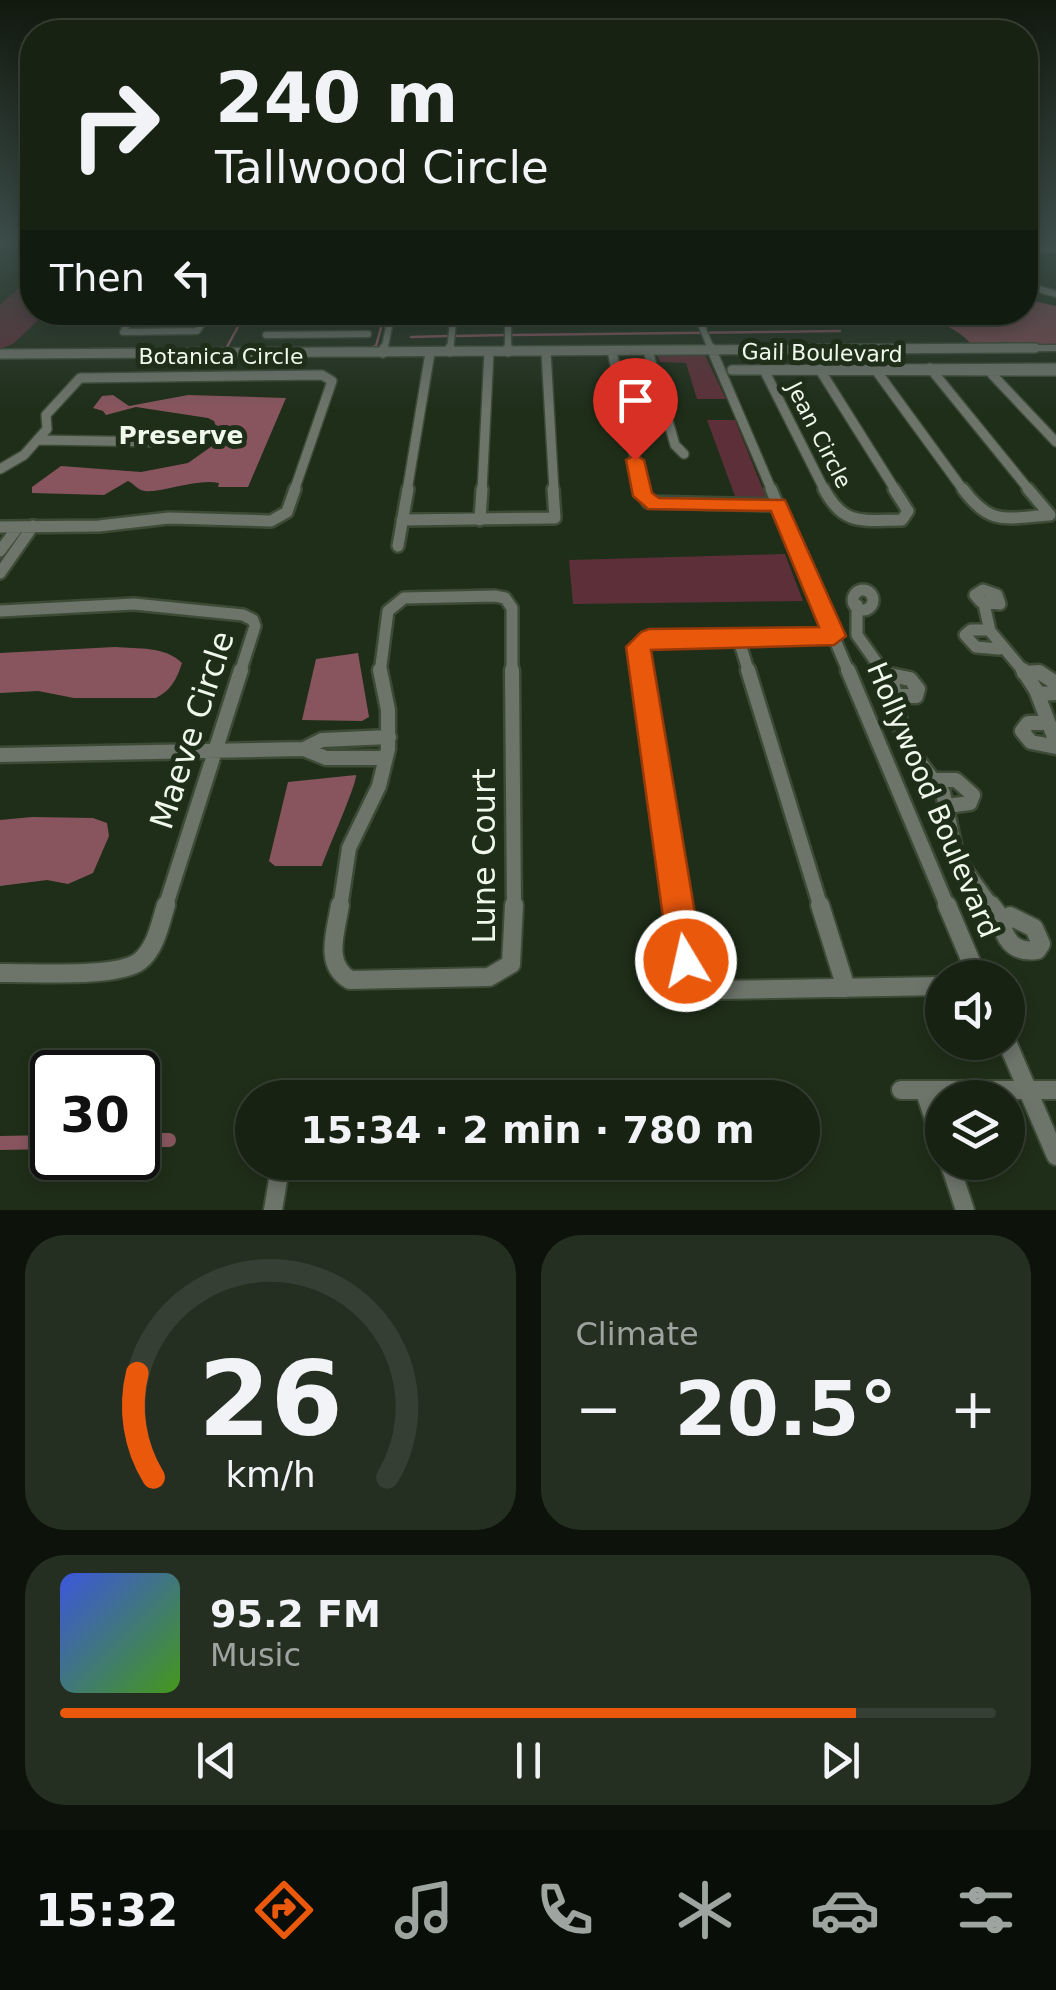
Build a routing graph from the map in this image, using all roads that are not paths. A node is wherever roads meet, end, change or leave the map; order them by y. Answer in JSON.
{"nodes":[{"id":1,"x":128,"y":325,"type":"edge"},
{"id":2,"x":201,"y":325,"type":"edge"},
{"id":3,"x":271,"y":325,"type":"edge"},
{"id":4,"x":348,"y":325,"type":"edge"},
{"id":5,"x":389,"y":325,"type":"edge"},
{"id":6,"x":453,"y":325,"type":"edge"},
{"id":7,"x":508,"y":325,"type":"edge"},
{"id":8,"x":701,"y":325,"type":"edge"},
{"id":9,"x":152,"y":332,"type":"junction"},
{"id":10,"x":346,"y":334,"type":"junction"},
{"id":11,"x":368,"y":334,"type":"dead end"},
{"id":12,"x":266,"y":336,"type":"junction"},
{"id":13,"x":1056,"y":348,"type":"edge"},
{"id":14,"x":712,"y":350,"type":"junction"},
{"id":15,"x":612,"y":351,"type":"junction"},
{"id":16,"x":648,"y":351,"type":"junction"},
{"id":17,"x":450,"y":352,"type":"junction"},
{"id":18,"x":488,"y":352,"type":"junction"},
{"id":19,"x":508,"y":352,"type":"junction"},
{"id":20,"x":546,"y":352,"type":"junction"},
{"id":21,"x":383,"y":353,"type":"junction"},
{"id":22,"x":430,"y":353,"type":"junction"},
{"id":23,"x":0,"y":354,"type":"edge"},
{"id":24,"x":136,"y":354,"type":"junction"},
{"id":25,"x":257,"y":354,"type":"junction"},
{"id":26,"x":1043,"y":369,"type":"junction"},
{"id":27,"x":1056,"y":369,"type":"edge"},
{"id":28,"x":876,"y":370,"type":"junction"},
{"id":29,"x":932,"y":370,"type":"junction"},
{"id":30,"x":988,"y":370,"type":"junction"},
{"id":31,"x":821,"y":371,"type":"junction"},
{"id":32,"x":765,"y":372,"type":"joint"},
{"id":33,"x":1056,"y":382,"type":"edge"},
{"id":34,"x":37,"y":440,"type":"junction"},
{"id":35,"x":164,"y":442,"type":"dead end"},
{"id":36,"x":1056,"y":442,"type":"edge"},
{"id":37,"x":684,"y":454,"type":"dead end"},
{"id":38,"x":0,"y":469,"type":"edge"},
{"id":39,"x":778,"y":504,"type":"junction"},
{"id":40,"x":402,"y":520,"type":"junction"},
{"id":41,"x":480,"y":520,"type":"junction"},
{"id":42,"x":18,"y":526,"type":"junction"},
{"id":43,"x":33,"y":526,"type":"junction"},
{"id":44,"x":0,"y":527,"type":"edge"},
{"id":45,"x":20,"y":545,"type":"junction"},
{"id":46,"x":398,"y":546,"type":"dead end"},
{"id":47,"x":2,"y":548,"type":"edge"},
{"id":48,"x":1,"y":569,"type":"edge"},
{"id":49,"x":984,"y":604,"type":"dead end"},
{"id":50,"x":857,"y":606,"type":"dead end"},
{"id":51,"x":0,"y":611,"type":"edge"},
{"id":52,"x":987,"y":630,"type":"junction"},
{"id":53,"x":834,"y":636,"type":"junction"},
{"id":54,"x":738,"y":637,"type":"junction"},
{"id":55,"x":1000,"y":649,"type":"junction"},
{"id":56,"x":1024,"y":673,"type":"junction"},
{"id":57,"x":885,"y":674,"type":"junction"},
{"id":58,"x":1056,"y":682,"type":"edge"},
{"id":59,"x":1038,"y":694,"type":"junction"},
{"id":60,"x":1056,"y":694,"type":"edge"},
{"id":61,"x":896,"y":696,"type":"junction"},
{"id":62,"x":1045,"y":723,"type":"junction"},
{"id":63,"x":877,"y":736,"type":"junction"},
{"id":64,"x":902,"y":736,"type":"junction"},
{"id":65,"x":389,"y":737,"type":"junction"},
{"id":66,"x":1056,"y":744,"type":"edge"},
{"id":67,"x":304,"y":748,"type":"junction"},
{"id":68,"x":212,"y":750,"type":"junction"},
{"id":69,"x":0,"y":755,"type":"edge"},
{"id":70,"x":386,"y":758,"type":"junction"},
{"id":71,"x":936,"y":780,"type":"junction"},
{"id":72,"x":947,"y":806,"type":"junction"},
{"id":73,"x":1003,"y":921,"type":"dead end"},
{"id":74,"x":970,"y":960,"type":"edge"},
{"id":75,"x":0,"y":974,"type":"edge"},
{"id":76,"x":925,"y":986,"type":"edge"},
{"id":77,"x":846,"y":988,"type":"junction"},
{"id":78,"x":1014,"y":1060,"type":"edge"},
{"id":79,"x":901,"y":1090,"type":"dead end"},
{"id":80,"x":1056,"y":1090,"type":"edge"},
{"id":81,"x":1025,"y":1091,"type":"edge"},
{"id":82,"x":1028,"y":1091,"type":"junction"},
{"id":83,"x":925,"y":1092,"type":"edge"},
{"id":84,"x":1056,"y":1156,"type":"edge"},
{"id":85,"x":278,"y":1180,"type":"edge"},
{"id":86,"x":955,"y":1180,"type":"edge"},
{"id":87,"x":273,"y":1210,"type":"edge"},
{"id":88,"x":965,"y":1210,"type":"edge"}],
"edges":[{"from":1,"to":9,"type":"street"},
{"from":2,"to":9,"type":"street"},
{"from":3,"to":12,"type":"street"},
{"from":4,"to":10,"type":"street"},
{"from":5,"to":21,"type":"street"},
{"from":6,"to":17,"type":"street"},
{"from":7,"to":19,"type":"street"},
{"from":8,"to":14,"type":"street","name":"Hollywood Boulevard"},
{"from":9,"to":24,"type":"street"},
{"from":10,"to":11,"type":"street"},
{"from":10,"to":12,"type":"street"},
{"from":12,"to":25,"type":"street"},
{"from":13,"to":14,"type":"street"},
{"from":14,"to":16,"type":"street"},
{"from":14,"to":39,"type":"street","name":"Hollywood Boulevard"},
{"from":15,"to":16,"type":"street"},
{"from":15,"to":20,"type":"street"},
{"from":15,"to":39,"type":"street"},
{"from":16,"to":37,"type":"street"},
{"from":17,"to":18,"type":"street"},
{"from":17,"to":22,"type":"street"},
{"from":18,"to":19,"type":"street"},
{"from":18,"to":41,"type":"street"},
{"from":19,"to":20,"type":"street"},
{"from":20,"to":41,"type":"street"},
{"from":21,"to":22,"type":"street"},
{"from":21,"to":25,"type":"street"},
{"from":22,"to":40,"type":"street"},
{"from":23,"to":24,"type":"street"},
{"from":24,"to":25,"type":"street"},
{"from":26,"to":27,"type":"street","name":"Gail Boulevard"},
{"from":26,"to":30,"type":"street","name":"Gail Boulevard"},
{"from":26,"to":33,"type":"street"},
{"from":28,"to":29,"type":"street","name":"Gail Boulevard"},
{"from":28,"to":29,"type":"street"},
{"from":28,"to":31,"type":"street","name":"Gail Boulevard"},
{"from":29,"to":30,"type":"street","name":"Gail Boulevard"},
{"from":30,"to":36,"type":"street"},
{"from":31,"to":32,"type":"street","name":"Gail Boulevard"},
{"from":31,"to":32,"type":"street","name":"Jean Circle"},
{"from":34,"to":35,"type":"street"},
{"from":34,"to":38,"type":"street","name":"Botanica Circle"},
{"from":34,"to":43,"type":"street","name":"Botanica Circle"},
{"from":39,"to":53,"type":"street","name":"Hollywood Boulevard"},
{"from":40,"to":41,"type":"street"},
{"from":40,"to":46,"type":"street"},
{"from":42,"to":43,"type":"street","name":"Botanica Circle"},
{"from":42,"to":44,"type":"street","name":"Botanica Circle"},
{"from":42,"to":47,"type":"street"},
{"from":43,"to":45,"type":"street"},
{"from":45,"to":47,"type":"street"},
{"from":45,"to":48,"type":"street"},
{"from":49,"to":52,"type":"street"},
{"from":50,"to":57,"type":"street"},
{"from":51,"to":68,"type":"street","name":"Maeve Circle"},
{"from":52,"to":55,"type":"street"},
{"from":52,"to":55,"type":"street"},
{"from":53,"to":54,"type":"street"},
{"from":53,"to":63,"type":"street","name":"Hollywood Boulevard"},
{"from":54,"to":77,"type":"street"},
{"from":54,"to":77,"type":"street"},
{"from":55,"to":56,"type":"street"},
{"from":56,"to":58,"type":"street"},
{"from":56,"to":59,"type":"street"},
{"from":57,"to":61,"type":"street"},
{"from":57,"to":61,"type":"street"},
{"from":59,"to":60,"type":"street"},
{"from":59,"to":62,"type":"street"},
{"from":61,"to":64,"type":"street"},
{"from":62,"to":66,"type":"street"},
{"from":62,"to":66,"type":"street"},
{"from":63,"to":64,"type":"street"},
{"from":63,"to":74,"type":"street","name":"Hollywood Boulevard"},
{"from":64,"to":71,"type":"street"},
{"from":65,"to":67,"type":"street"},
{"from":65,"to":70,"type":"street","name":"Lune Court"},
{"from":65,"to":70,"type":"street","name":"Lune Court"},
{"from":67,"to":68,"type":"street"},
{"from":67,"to":70,"type":"street"},
{"from":68,"to":69,"type":"street"},
{"from":68,"to":75,"type":"street","name":"Maeve Circle"},
{"from":71,"to":72,"type":"street"},
{"from":71,"to":72,"type":"street"},
{"from":72,"to":73,"type":"street"},
{"from":76,"to":77,"type":"street"},
{"from":78,"to":82,"type":"street"},
{"from":79,"to":83,"type":"street"},
{"from":80,"to":82,"type":"street"},
{"from":81,"to":82,"type":"street"},
{"from":82,"to":84,"type":"street"},
{"from":85,"to":87,"type":"street"},
{"from":86,"to":88,"type":"street"}]}
